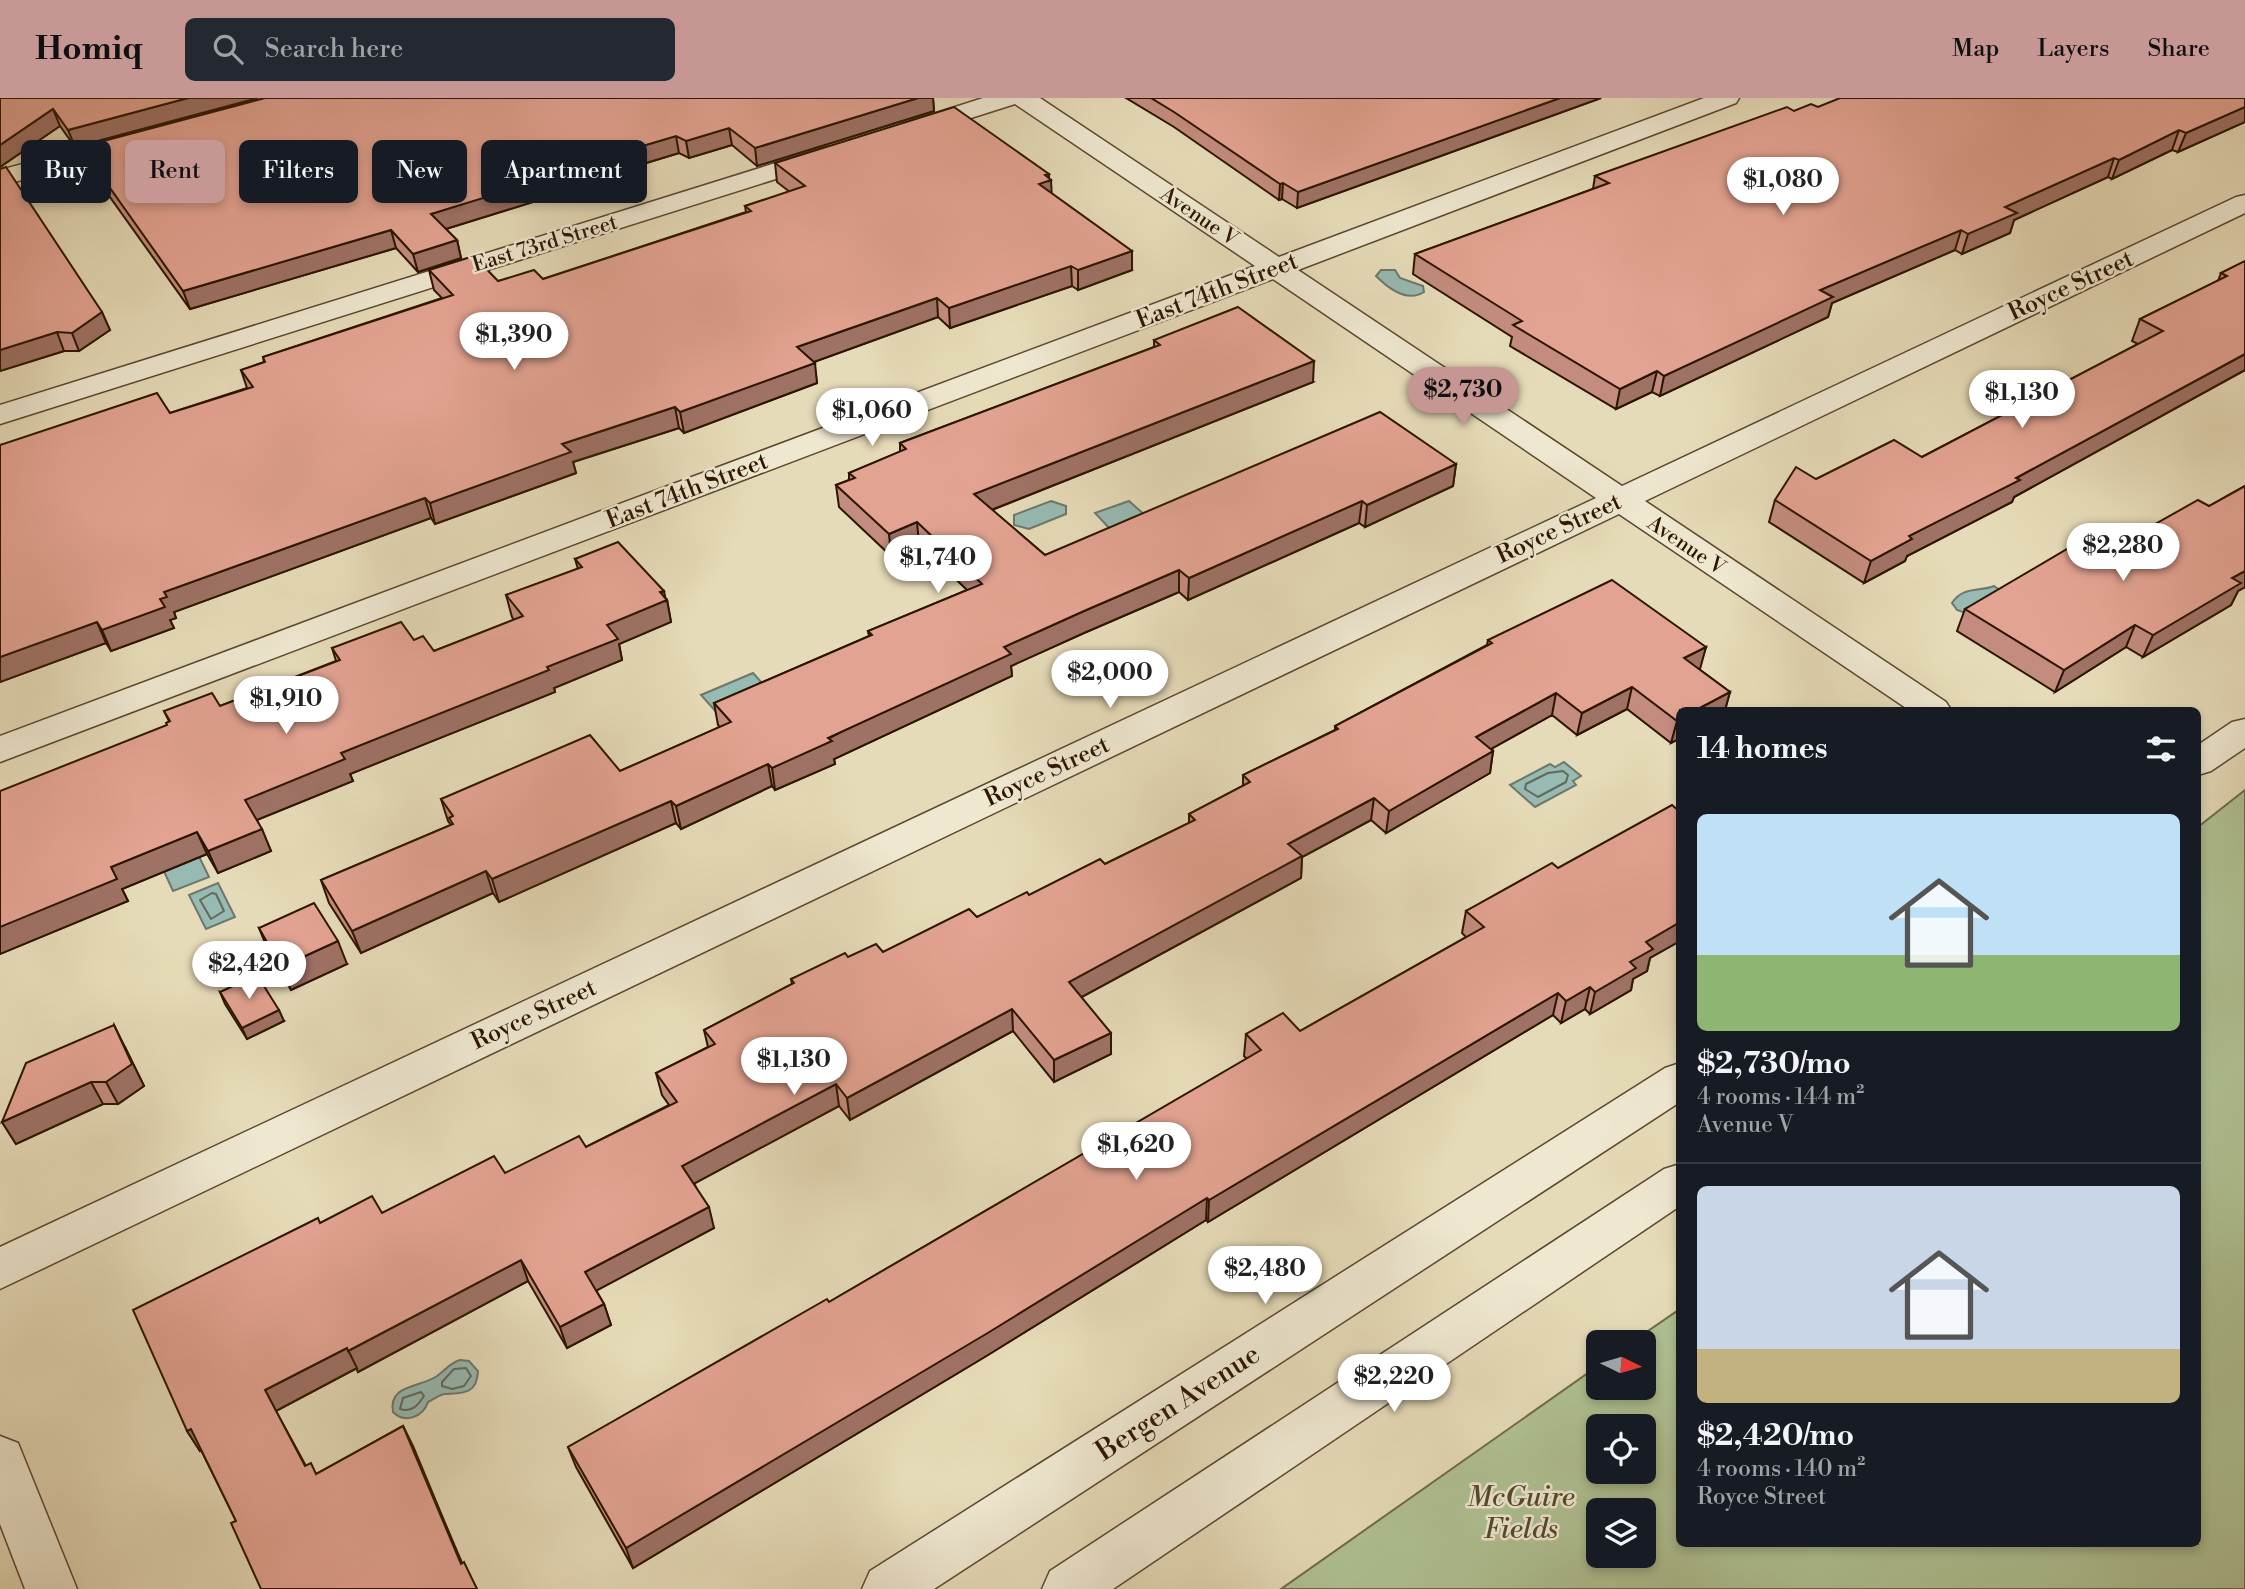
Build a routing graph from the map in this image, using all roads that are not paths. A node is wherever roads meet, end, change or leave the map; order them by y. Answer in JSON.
{"nodes":[{"id":1,"x":1009,"y":98,"type":"edge"},
{"id":2,"x":1023,"y":98,"type":"edge"},
{"id":3,"x":1727,"y":98,"type":"edge"},
{"id":4,"x":162,"y":134,"type":"edge"},
{"id":5,"x":880,"y":139,"type":"edge"},
{"id":6,"x":853,"y":147,"type":"edge"},
{"id":7,"x":0,"y":178,"type":"edge"},
{"id":8,"x":2245,"y":203,"type":"edge"},
{"id":9,"x":1275,"y":268,"type":"junction"},
{"id":10,"x":0,"y":415,"type":"edge"},
{"id":11,"x":1618,"y":500,"type":"junction"},
{"id":12,"x":1928,"y":707,"type":"edge"},
{"id":13,"x":2245,"y":731,"type":"edge"},
{"id":14,"x":0,"y":750,"type":"edge"},
{"id":15,"x":2201,"y":759,"type":"edge"},
{"id":16,"x":1676,"y":1083,"type":"edge"},
{"id":17,"x":1676,"y":1185,"type":"edge"},
{"id":18,"x":0,"y":1269,"type":"edge"},
{"id":19,"x":0,"y":1459,"type":"edge"},
{"id":20,"x":51,"y":1589,"type":"edge"},
{"id":21,"x":888,"y":1589,"type":"edge"},
{"id":22,"x":1068,"y":1589,"type":"edge"}],
"edges":[{"from":1,"to":5,"type":"street"},
{"from":2,"to":9,"type":"street","name":"Avenue V"},
{"from":3,"to":9,"type":"street","name":"East 74th Street"},
{"from":4,"to":7,"type":"street"},
{"from":6,"to":10,"type":"street","name":"East 73rd Street"},
{"from":8,"to":11,"type":"street","name":"Royce Street"},
{"from":9,"to":11,"type":"street","name":"Avenue V"},
{"from":9,"to":14,"type":"street","name":"East 74th Street"},
{"from":11,"to":12,"type":"street","name":"Avenue V"},
{"from":11,"to":18,"type":"street","name":"Royce Street"},
{"from":13,"to":15,"type":"street"},
{"from":16,"to":21,"type":"street","name":"Bergen Avenue"},
{"from":17,"to":22,"type":"street"},
{"from":19,"to":20,"type":"street"}]}
